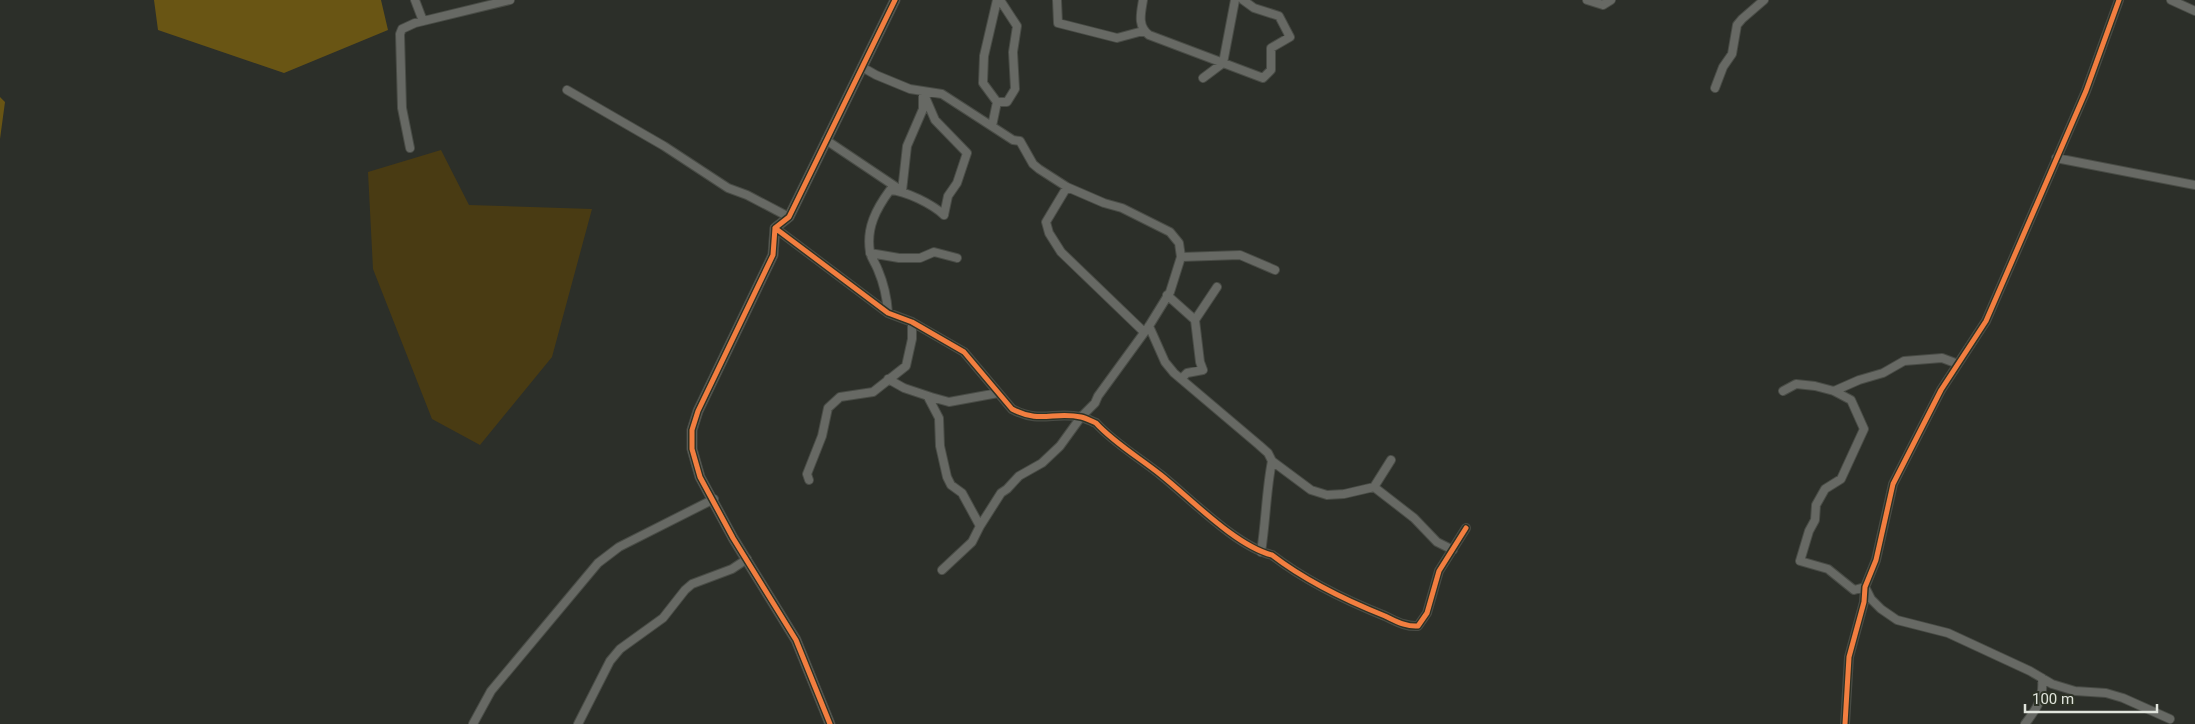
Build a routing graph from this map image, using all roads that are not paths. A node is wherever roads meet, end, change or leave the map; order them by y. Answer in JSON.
{"nodes":[{"id":1,"x":415,"y":0,"type":"edge"},
{"id":2,"x":510,"y":0,"type":"edge"},
{"id":3,"x":895,"y":0,"type":"edge"},
{"id":4,"x":998,"y":0,"type":"edge"},
{"id":5,"x":1057,"y":0,"type":"edge"},
{"id":6,"x":1143,"y":0,"type":"edge"},
{"id":7,"x":1235,"y":0,"type":"edge"},
{"id":8,"x":1243,"y":0,"type":"edge"},
{"id":9,"x":1587,"y":0,"type":"edge"},
{"id":10,"x":1612,"y":0,"type":"edge"},
{"id":11,"x":2120,"y":0,"type":"edge"},
{"id":12,"x":2171,"y":0,"type":"edge"},
{"id":13,"x":1759,"y":2,"type":"edge"},
{"id":14,"x":2195,"y":11,"type":"edge"},
{"id":15,"x":423,"y":21,"type":"junction"},
{"id":16,"x":1143,"y":31,"type":"junction"},
{"id":17,"x":1223,"y":63,"type":"junction"},
{"id":18,"x":862,"y":67,"type":"junction"},
{"id":19,"x":1203,"y":78,"type":"dead end"},
{"id":20,"x":1715,"y":88,"type":"dead end"},
{"id":21,"x":567,"y":90,"type":"dead end"},
{"id":22,"x":923,"y":92,"type":"junction"},
{"id":23,"x":996,"y":102,"type":"junction"},
{"id":24,"x":992,"y":126,"type":"junction"},
{"id":25,"x":826,"y":140,"type":"junction"},
{"id":26,"x":410,"y":148,"type":"dead end"},
{"id":27,"x":2056,"y":158,"type":"junction"},
{"id":28,"x":2195,"y":185,"type":"edge"},
{"id":29,"x":1067,"y":187,"type":"junction"},
{"id":30,"x":902,"y":191,"type":"junction"},
{"id":31,"x":789,"y":217,"type":"junction"},
{"id":32,"x":775,"y":228,"type":"junction"},
{"id":33,"x":870,"y":253,"type":"junction"},
{"id":34,"x":1181,"y":257,"type":"junction"},
{"id":35,"x":957,"y":258,"type":"dead end"},
{"id":36,"x":1274,"y":270,"type":"dead end"},
{"id":37,"x":1217,"y":287,"type":"dead end"},
{"id":38,"x":1167,"y":295,"type":"junction"},
{"id":39,"x":888,"y":313,"type":"junction"},
{"id":40,"x":1195,"y":320,"type":"junction"},
{"id":41,"x":912,"y":322,"type":"junction"},
{"id":42,"x":1146,"y":329,"type":"junction"},
{"id":43,"x":1958,"y":364,"type":"junction"},
{"id":44,"x":888,"y":379,"type":"junction"},
{"id":45,"x":1181,"y":379,"type":"junction"},
{"id":46,"x":1783,"y":391,"type":"dead end"},
{"id":47,"x":1834,"y":391,"type":"junction"},
{"id":48,"x":998,"y":392,"type":"junction"},
{"id":49,"x":931,"y":397,"type":"junction"},
{"id":50,"x":1081,"y":417,"type":"junction"},
{"id":51,"x":1391,"y":460,"type":"dead end"},
{"id":52,"x":1272,"y":461,"type":"junction"},
{"id":53,"x":809,"y":480,"type":"dead end"},
{"id":54,"x":1374,"y":487,"type":"junction"},
{"id":55,"x":714,"y":499,"type":"junction"},
{"id":56,"x":980,"y":526,"type":"junction"},
{"id":57,"x":1466,"y":528,"type":"dead end"},
{"id":58,"x":1452,"y":550,"type":"junction"},
{"id":59,"x":1261,"y":552,"type":"junction"},
{"id":60,"x":747,"y":560,"type":"junction"},
{"id":61,"x":942,"y":570,"type":"dead end"},
{"id":62,"x":1865,"y":586,"type":"junction"},
{"id":63,"x":2042,"y":678,"type":"junction"},
{"id":64,"x":2170,"y":719,"type":"dead end"},
{"id":65,"x":828,"y":720,"type":"edge"},
{"id":66,"x":473,"y":724,"type":"edge"},
{"id":67,"x":578,"y":724,"type":"edge"},
{"id":68,"x":1846,"y":724,"type":"edge"},
{"id":69,"x":2025,"y":724,"type":"edge"}],
"edges":[{"from":1,"to":15,"type":"street"},
{"from":2,"to":15,"type":"street"},
{"from":3,"to":18,"type":"street"},
{"from":4,"to":23,"type":"street"},
{"from":4,"to":23,"type":"street"},
{"from":5,"to":16,"type":"street"},
{"from":6,"to":16,"type":"street"},
{"from":7,"to":17,"type":"street"},
{"from":8,"to":17,"type":"street"},
{"from":9,"to":10,"type":"street"},
{"from":11,"to":27,"type":"street"},
{"from":12,"to":14,"type":"street"},
{"from":13,"to":20,"type":"street"},
{"from":15,"to":26,"type":"street"},
{"from":16,"to":17,"type":"street"},
{"from":17,"to":19,"type":"street"},
{"from":18,"to":22,"type":"street"},
{"from":18,"to":25,"type":"street"},
{"from":21,"to":31,"type":"street"},
{"from":22,"to":24,"type":"street"},
{"from":22,"to":30,"type":"street"},
{"from":22,"to":30,"type":"street"},
{"from":23,"to":24,"type":"street"},
{"from":24,"to":29,"type":"street"},
{"from":25,"to":30,"type":"street"},
{"from":25,"to":31,"type":"street"},
{"from":27,"to":28,"type":"street"},
{"from":27,"to":43,"type":"street"},
{"from":29,"to":34,"type":"street"},
{"from":29,"to":42,"type":"street"},
{"from":30,"to":33,"type":"street"},
{"from":31,"to":32,"type":"street"},
{"from":32,"to":39,"type":"street"},
{"from":32,"to":55,"type":"street"},
{"from":33,"to":35,"type":"street"},
{"from":33,"to":39,"type":"street"},
{"from":34,"to":36,"type":"street"},
{"from":34,"to":38,"type":"street"},
{"from":37,"to":40,"type":"street"},
{"from":38,"to":40,"type":"street"},
{"from":38,"to":42,"type":"street"},
{"from":39,"to":41,"type":"street"},
{"from":40,"to":45,"type":"street"},
{"from":41,"to":44,"type":"street"},
{"from":41,"to":48,"type":"street"},
{"from":42,"to":45,"type":"street"},
{"from":42,"to":50,"type":"street"},
{"from":43,"to":47,"type":"street"},
{"from":43,"to":62,"type":"street"},
{"from":44,"to":49,"type":"street"},
{"from":44,"to":53,"type":"street"},
{"from":45,"to":52,"type":"street"},
{"from":46,"to":47,"type":"street"},
{"from":47,"to":62,"type":"street"},
{"from":48,"to":49,"type":"street"},
{"from":48,"to":50,"type":"street"},
{"from":49,"to":56,"type":"street"},
{"from":50,"to":56,"type":"street"},
{"from":50,"to":59,"type":"street"},
{"from":51,"to":54,"type":"street"},
{"from":52,"to":54,"type":"street"},
{"from":52,"to":59,"type":"street"},
{"from":54,"to":58,"type":"street"},
{"from":55,"to":60,"type":"street"},
{"from":55,"to":66,"type":"street"},
{"from":56,"to":61,"type":"street"},
{"from":57,"to":58,"type":"street"},
{"from":58,"to":59,"type":"street"},
{"from":60,"to":65,"type":"street"},
{"from":60,"to":67,"type":"street"},
{"from":62,"to":63,"type":"street"},
{"from":62,"to":68,"type":"street"},
{"from":63,"to":64,"type":"street"},
{"from":63,"to":69,"type":"street"}]}
